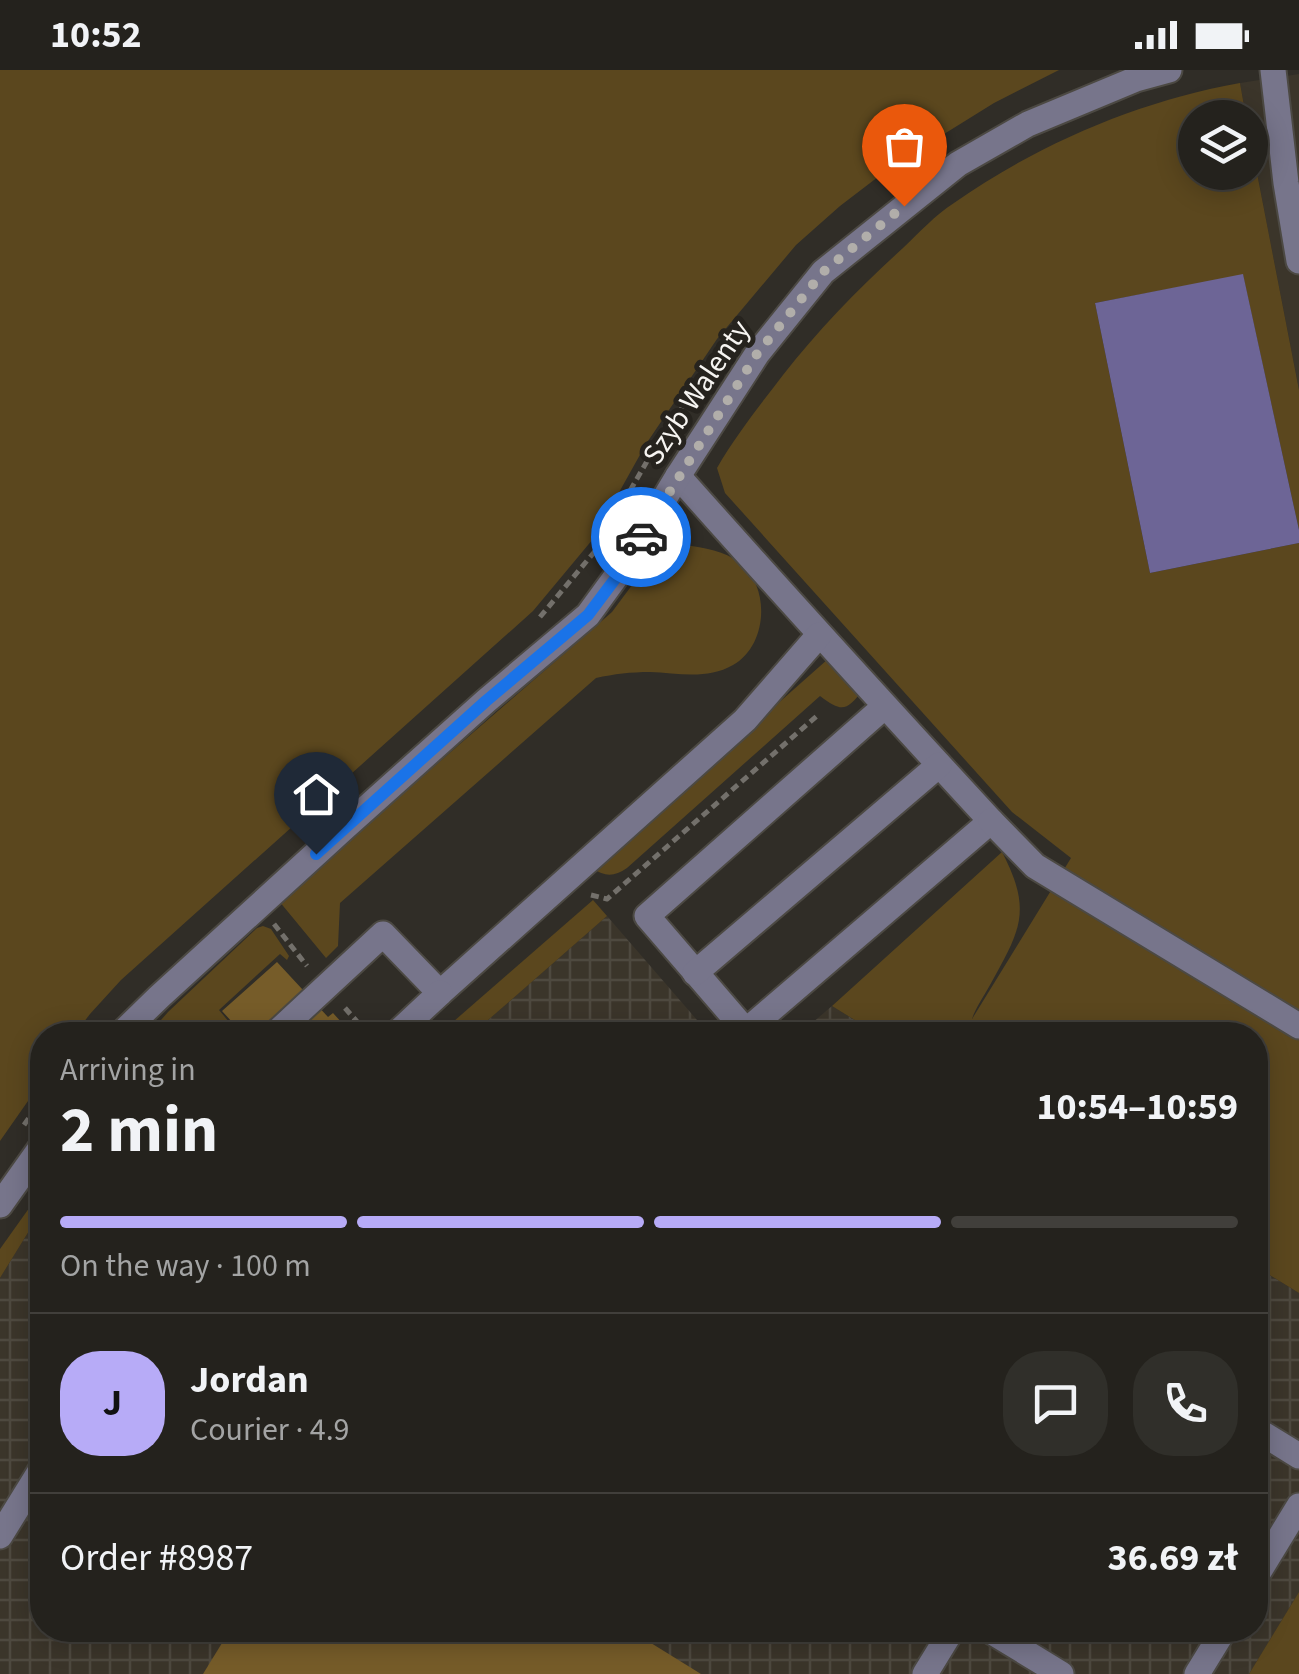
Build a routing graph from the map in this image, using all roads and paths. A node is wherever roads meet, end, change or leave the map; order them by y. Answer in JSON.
{"nodes":[{"id":1,"x":1169,"y":70,"type":"edge"},
{"id":2,"x":1273,"y":70,"type":"edge"},
{"id":3,"x":1299,"y":261,"type":"edge"},
{"id":4,"x":741,"y":326,"type":"dead end"},
{"id":5,"x":678,"y":476,"type":"junction"},
{"id":6,"x":532,"y":626,"type":"dead end"},
{"id":7,"x":820,"y":635,"type":"junction"},
{"id":8,"x":885,"y":706,"type":"junction"},
{"id":9,"x":818,"y":714,"type":"dead end"},
{"id":10,"x":940,"y":765,"type":"junction"},
{"id":11,"x":991,"y":821,"type":"junction"},
{"id":12,"x":583,"y":894,"type":"dead end"},
{"id":13,"x":260,"y":906,"type":"junction"},
{"id":14,"x":696,"y":973,"type":"junction"},
{"id":15,"x":326,"y":987,"type":"junction"},
{"id":16,"x":440,"y":993,"type":"junction"},
{"id":17,"x":133,"y":1022,"type":"edge"},
{"id":18,"x":288,"y":1022,"type":"edge"},
{"id":19,"x":358,"y":1022,"type":"edge"},
{"id":20,"x":409,"y":1022,"type":"edge"},
{"id":21,"x":738,"y":1022,"type":"edge"},
{"id":22,"x":758,"y":1022,"type":"edge"},
{"id":23,"x":1299,"y":1026,"type":"edge"},
{"id":24,"x":30,"y":1163,"type":"edge"},
{"id":25,"x":0,"y":1205,"type":"edge"},
{"id":26,"x":1268,"y":1438,"type":"edge"},
{"id":27,"x":1299,"y":1456,"type":"edge"},
{"id":28,"x":30,"y":1487,"type":"edge"},
{"id":29,"x":1299,"y":1506,"type":"edge"},
{"id":30,"x":0,"y":1536,"type":"edge"},
{"id":31,"x":1268,"y":1557,"type":"edge"},
{"id":32,"x":944,"y":1642,"type":"edge"},
{"id":33,"x":1009,"y":1642,"type":"edge"},
{"id":34,"x":1217,"y":1642,"type":"edge"},
{"id":35,"x":924,"y":1674,"type":"edge"},
{"id":36,"x":1061,"y":1674,"type":"edge"},
{"id":37,"x":1197,"y":1674,"type":"edge"}],
"edges":[{"from":1,"to":5,"type":"street","name":"Szyb Walenty"},
{"from":2,"to":3,"type":"street"},
{"from":4,"to":6,"type":"path"},
{"from":5,"to":7,"type":"street"},
{"from":5,"to":13,"type":"street","name":"Szyb Walenty"},
{"from":7,"to":8,"type":"street"},
{"from":7,"to":16,"type":"street"},
{"from":8,"to":10,"type":"street"},
{"from":8,"to":14,"type":"street"},
{"from":9,"to":12,"type":"path"},
{"from":10,"to":11,"type":"street"},
{"from":10,"to":14,"type":"street"},
{"from":11,"to":22,"type":"street"},
{"from":11,"to":23,"type":"street"},
{"from":13,"to":15,"type":"path"},
{"from":13,"to":17,"type":"street","name":"Szyb Walenty"},
{"from":14,"to":21,"type":"street"},
{"from":15,"to":16,"type":"street"},
{"from":15,"to":18,"type":"street"},
{"from":15,"to":19,"type":"path"},
{"from":16,"to":20,"type":"street"},
{"from":24,"to":25,"type":"street"},
{"from":26,"to":27,"type":"street"},
{"from":28,"to":30,"type":"street"},
{"from":29,"to":31,"type":"street"},
{"from":32,"to":35,"type":"street"},
{"from":33,"to":36,"type":"street"},
{"from":34,"to":37,"type":"street"}]}
